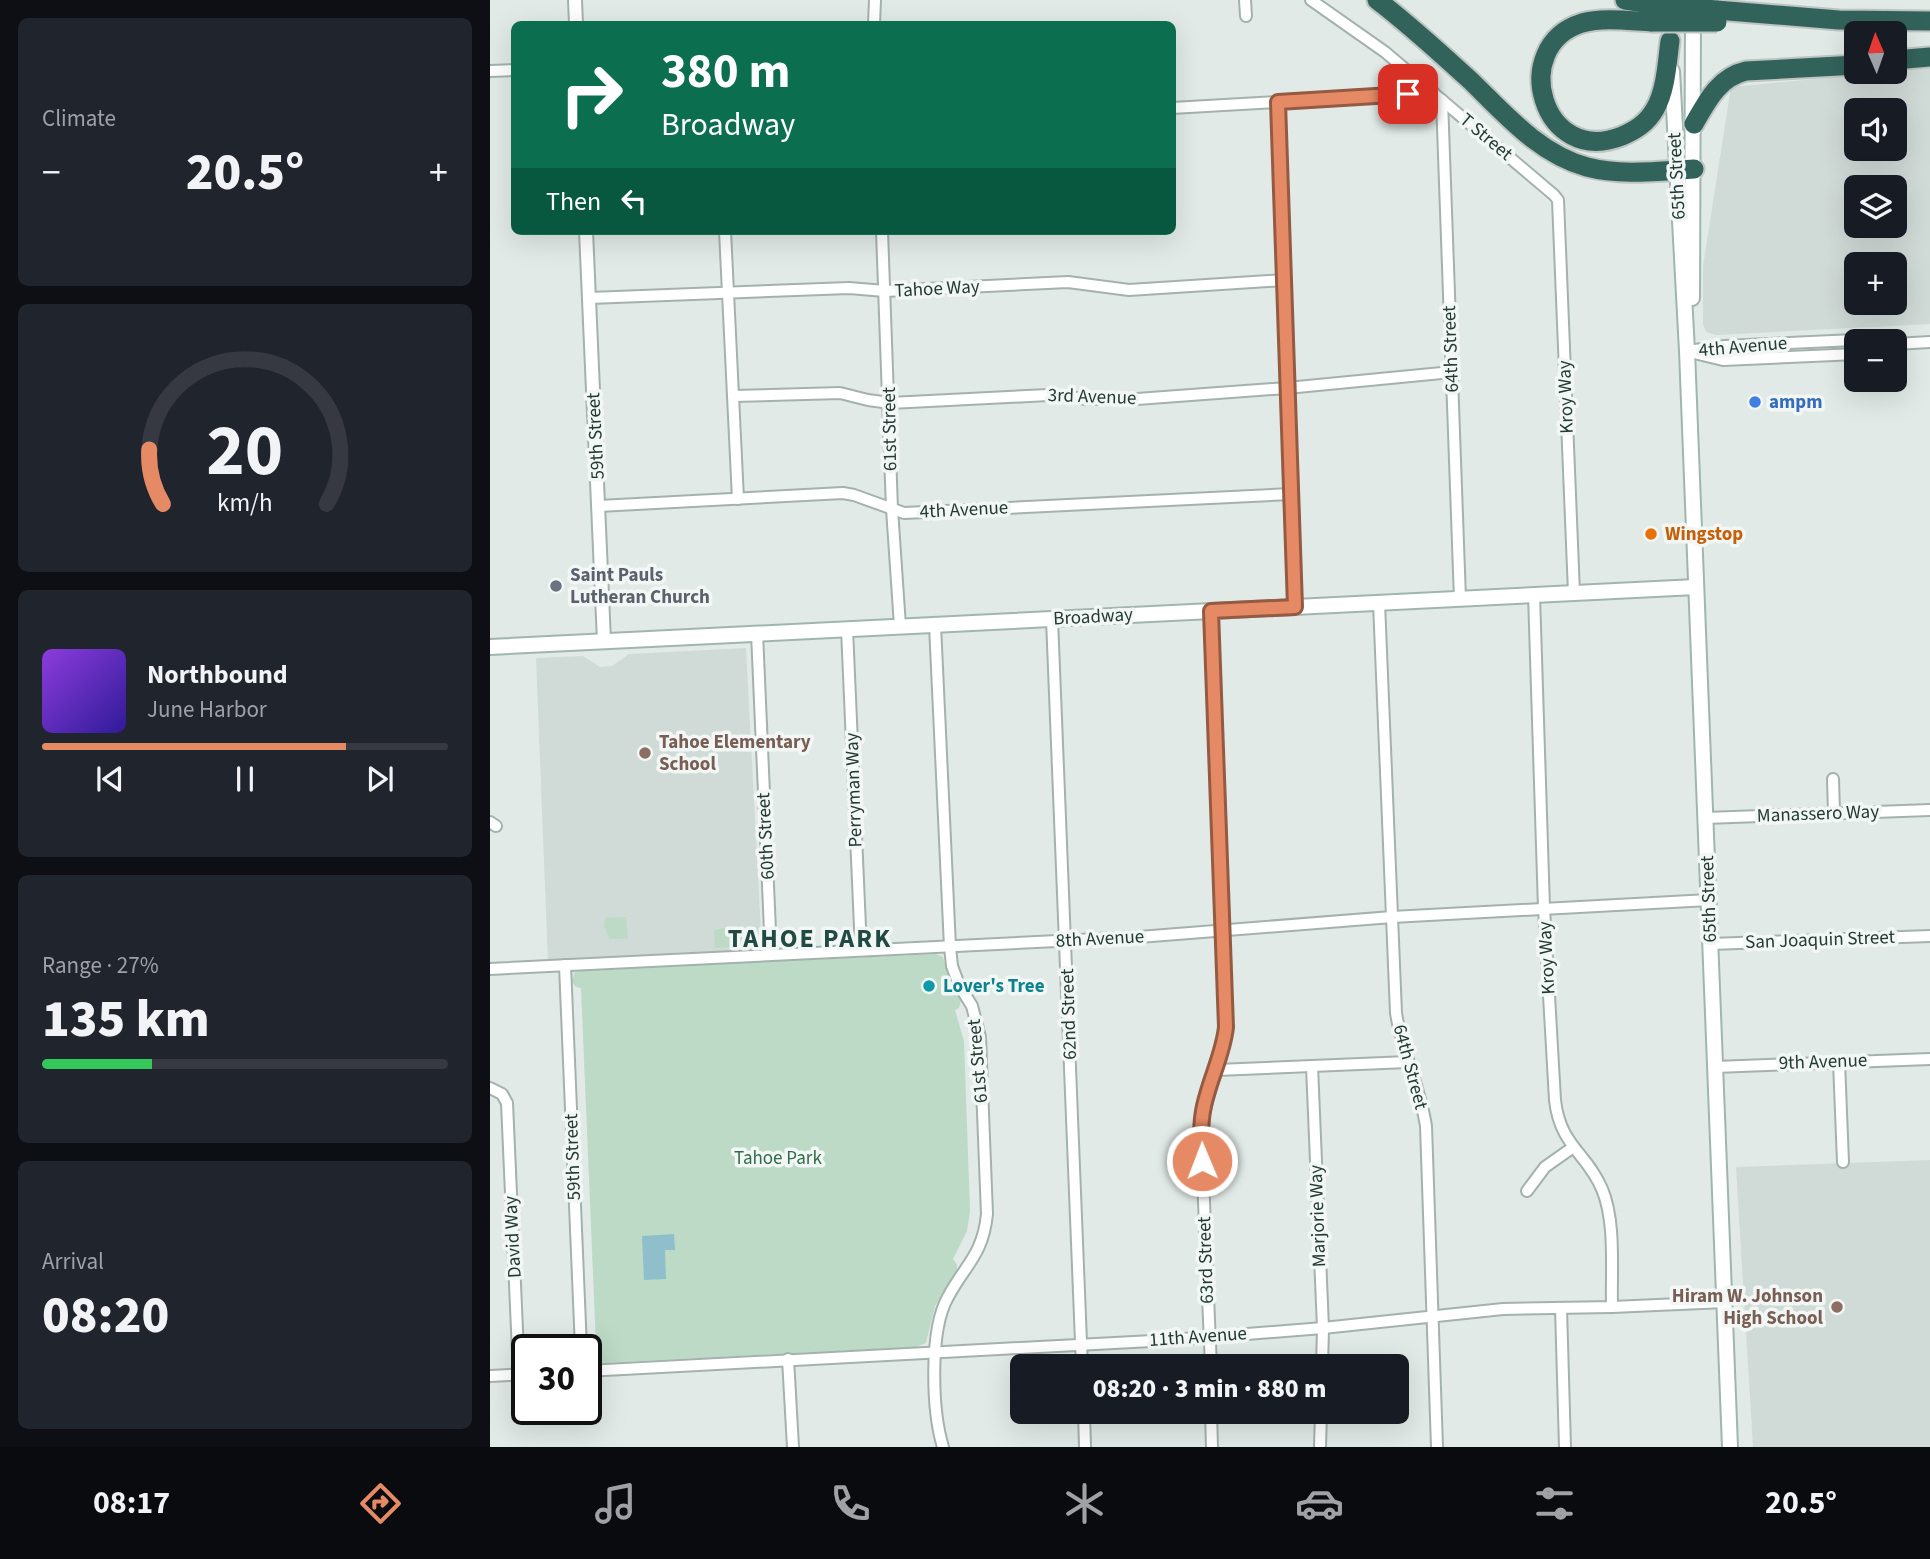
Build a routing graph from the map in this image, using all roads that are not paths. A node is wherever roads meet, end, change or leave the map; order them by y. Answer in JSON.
{"nodes":[{"id":1,"x":575,"y":0,"type":"edge"},
{"id":2,"x":875,"y":0,"type":"edge"},
{"id":3,"x":1245,"y":0,"type":"edge"},
{"id":4,"x":1311,"y":0,"type":"edge"},
{"id":5,"x":1377,"y":0,"type":"edge"},
{"id":6,"x":1625,"y":0,"type":"edge"},
{"id":7,"x":1692,"y":0,"type":"edge"},
{"id":8,"x":1657,"y":9,"type":"edge"},
{"id":9,"x":1246,"y":16,"type":"dead end"},
{"id":10,"x":576,"y":21,"type":"edge"},
{"id":11,"x":874,"y":21,"type":"edge"},
{"id":12,"x":1930,"y":21,"type":"edge"},
{"id":13,"x":1670,"y":41,"type":"junction"},
{"id":14,"x":1930,"y":57,"type":"edge"},
{"id":15,"x":1908,"y":60,"type":"edge"},
{"id":16,"x":1844,"y":66,"type":"edge"},
{"id":17,"x":511,"y":70,"type":"edge"},
{"id":18,"x":490,"y":71,"type":"edge"},
{"id":19,"x":1438,"y":97,"type":"junction"},
{"id":20,"x":1278,"y":102,"type":"junction"},
{"id":21,"x":1176,"y":108,"type":"edge"},
{"id":22,"x":1694,"y":124,"type":"junction"},
{"id":23,"x":1685,"y":170,"type":"junction"},
{"id":24,"x":1558,"y":200,"type":"joint"},
{"id":25,"x":586,"y":235,"type":"edge"},
{"id":26,"x":725,"y":235,"type":"edge"},
{"id":27,"x":882,"y":235,"type":"edge"},
{"id":28,"x":1284,"y":280,"type":"junction"},
{"id":29,"x":885,"y":291,"type":"junction"},
{"id":30,"x":728,"y":293,"type":"junction"},
{"id":31,"x":590,"y":298,"type":"junction"},
{"id":32,"x":1844,"y":340,"type":"edge"},
{"id":33,"x":1930,"y":342,"type":"edge"},
{"id":34,"x":1907,"y":343,"type":"edge"},
{"id":35,"x":1688,"y":351,"type":"junction"},
{"id":36,"x":1844,"y":355,"type":"edge"},
{"id":37,"x":1452,"y":372,"type":"junction"},
{"id":38,"x":1287,"y":388,"type":"junction"},
{"id":39,"x":733,"y":396,"type":"junction"},
{"id":40,"x":890,"y":403,"type":"junction"},
{"id":41,"x":1291,"y":494,"type":"junction"},
{"id":42,"x":738,"y":499,"type":"junction"},
{"id":43,"x":599,"y":506,"type":"junction"},
{"id":44,"x":892,"y":509,"type":"junction"},
{"id":45,"x":1696,"y":587,"type":"junction"},
{"id":46,"x":1574,"y":593,"type":"junction"},
{"id":47,"x":1534,"y":595,"type":"junction"},
{"id":48,"x":1460,"y":599,"type":"junction"},
{"id":49,"x":1380,"y":603,"type":"junction"},
{"id":50,"x":1295,"y":607,"type":"junction"},
{"id":51,"x":1211,"y":611,"type":"junction"},
{"id":52,"x":1052,"y":619,"type":"junction"},
{"id":53,"x":935,"y":625,"type":"junction"},
{"id":54,"x":900,"y":626,"type":"junction"},
{"id":55,"x":847,"y":629,"type":"junction"},
{"id":56,"x":757,"y":633,"type":"junction"},
{"id":57,"x":604,"y":641,"type":"junction"},
{"id":58,"x":490,"y":646,"type":"edge"},
{"id":59,"x":1833,"y":779,"type":"dead end"},
{"id":60,"x":1930,"y":810,"type":"edge"},
{"id":61,"x":1834,"y":813,"type":"junction"},
{"id":62,"x":1706,"y":818,"type":"junction"},
{"id":63,"x":1709,"y":900,"type":"junction"},
{"id":64,"x":1544,"y":908,"type":"junction"},
{"id":65,"x":1392,"y":917,"type":"junction"},
{"id":66,"x":1222,"y":930,"type":"junction"},
{"id":67,"x":1930,"y":936,"type":"edge"},
{"id":68,"x":1066,"y":941,"type":"junction"},
{"id":69,"x":1711,"y":944,"type":"junction"},
{"id":70,"x":950,"y":947,"type":"junction"},
{"id":71,"x":861,"y":950,"type":"junction"},
{"id":72,"x":771,"y":954,"type":"junction"},
{"id":73,"x":565,"y":965,"type":"junction"},
{"id":74,"x":490,"y":969,"type":"edge"},
{"id":75,"x":1930,"y":1059,"type":"edge"},
{"id":76,"x":1408,"y":1062,"type":"junction"},
{"id":77,"x":1839,"y":1062,"type":"junction"},
{"id":78,"x":1312,"y":1066,"type":"junction"},
{"id":79,"x":1716,"y":1067,"type":"junction"},
{"id":80,"x":1217,"y":1070,"type":"junction"},
{"id":81,"x":490,"y":1088,"type":"edge"},
{"id":82,"x":1572,"y":1148,"type":"junction"},
{"id":83,"x":1843,"y":1162,"type":"dead end"},
{"id":84,"x":1527,"y":1191,"type":"dead end"},
{"id":85,"x":1725,"y":1302,"type":"junction"},
{"id":86,"x":1612,"y":1307,"type":"junction"},
{"id":87,"x":1561,"y":1308,"type":"junction"},
{"id":88,"x":1433,"y":1316,"type":"junction"},
{"id":89,"x":1323,"y":1328,"type":"junction"},
{"id":90,"x":521,"y":1334,"type":"edge"},
{"id":91,"x":580,"y":1334,"type":"edge"},
{"id":92,"x":1210,"y":1336,"type":"junction"},
{"id":93,"x":1081,"y":1345,"type":"junction"},
{"id":94,"x":934,"y":1352,"type":"junction"},
{"id":95,"x":1081,"y":1354,"type":"edge"},
{"id":96,"x":1211,"y":1354,"type":"edge"},
{"id":97,"x":1322,"y":1354,"type":"edge"},
{"id":98,"x":788,"y":1359,"type":"junction"},
{"id":99,"x":602,"y":1370,"type":"edge"},
{"id":100,"x":511,"y":1375,"type":"edge"},
{"id":101,"x":490,"y":1376,"type":"edge"},
{"id":102,"x":1084,"y":1424,"type":"edge"},
{"id":103,"x":1212,"y":1424,"type":"edge"},
{"id":104,"x":1321,"y":1424,"type":"edge"},
{"id":105,"x":793,"y":1447,"type":"edge"},
{"id":106,"x":943,"y":1447,"type":"edge"},
{"id":107,"x":1085,"y":1447,"type":"edge"},
{"id":108,"x":1212,"y":1447,"type":"edge"},
{"id":109,"x":1320,"y":1447,"type":"edge"},
{"id":110,"x":1437,"y":1447,"type":"edge"},
{"id":111,"x":1565,"y":1447,"type":"edge"},
{"id":112,"x":1730,"y":1447,"type":"edge"}],
"edges":[{"from":1,"to":10,"type":"street"},
{"from":2,"to":11,"type":"street"},
{"from":3,"to":9,"type":"street"},
{"from":4,"to":19,"type":"street","name":"T Street"},
{"from":5,"to":23,"type":"highway"},
{"from":6,"to":8,"type":"highway"},
{"from":7,"to":22,"type":"main road","name":"65th Street"},
{"from":8,"to":12,"type":"highway","bridge":true},
{"from":8,"to":13,"type":"main road","name":"65th Street"},
{"from":8,"to":13,"type":"highway"},
{"from":13,"to":23,"type":"main road","name":"65th Street"},
{"from":14,"to":15,"type":"highway"},
{"from":16,"to":22,"type":"highway"},
{"from":17,"to":18,"type":"street"},
{"from":19,"to":20,"type":"street"},
{"from":19,"to":24,"type":"street","name":"T Street"},
{"from":19,"to":37,"type":"street","name":"64th Street"},
{"from":20,"to":21,"type":"street"},
{"from":20,"to":28,"type":"street"},
{"from":22,"to":23,"type":"main road","name":"65th Street"},
{"from":23,"to":35,"type":"main road","name":"65th Street"},
{"from":24,"to":46,"type":"street","name":"Kroy Way"},
{"from":25,"to":31,"type":"street","name":"59th Street"},
{"from":26,"to":30,"type":"street"},
{"from":27,"to":29,"type":"street","name":"61st Street"},
{"from":28,"to":29,"type":"street","name":"Tahoe Way"},
{"from":28,"to":38,"type":"street"},
{"from":29,"to":30,"type":"street","name":"Tahoe Way"},
{"from":29,"to":40,"type":"street","name":"61st Street"},
{"from":30,"to":31,"type":"street","name":"Tahoe Way"},
{"from":30,"to":39,"type":"street"},
{"from":31,"to":43,"type":"street","name":"59th Street"},
{"from":32,"to":35,"type":"street","name":"4th Avenue"},
{"from":33,"to":34,"type":"street"},
{"from":35,"to":36,"type":"street","name":"4th Avenue"},
{"from":35,"to":45,"type":"main road","name":"65th Street"},
{"from":37,"to":38,"type":"street","name":"3rd Avenue"},
{"from":37,"to":48,"type":"street","name":"64th Street"},
{"from":38,"to":40,"type":"street","name":"3rd Avenue"},
{"from":38,"to":41,"type":"street"},
{"from":39,"to":40,"type":"street","name":"3rd Avenue"},
{"from":39,"to":42,"type":"street"},
{"from":40,"to":44,"type":"street","name":"61st Street"},
{"from":41,"to":44,"type":"street","name":"4th Avenue"},
{"from":41,"to":50,"type":"street"},
{"from":42,"to":43,"type":"street","name":"4th Avenue"},
{"from":42,"to":44,"type":"street","name":"4th Avenue"},
{"from":43,"to":57,"type":"street","name":"59th Street"},
{"from":44,"to":54,"type":"street","name":"61st Street"},
{"from":45,"to":46,"type":"main road","name":"Broadway"},
{"from":45,"to":62,"type":"main road","name":"65th Street"},
{"from":46,"to":47,"type":"main road","name":"Broadway"},
{"from":47,"to":48,"type":"main road","name":"Broadway"},
{"from":47,"to":64,"type":"street","name":"Kroy Way"},
{"from":48,"to":49,"type":"main road","name":"Broadway"},
{"from":49,"to":50,"type":"main road","name":"Broadway"},
{"from":49,"to":65,"type":"street","name":"64th Street"},
{"from":50,"to":51,"type":"main road","name":"Broadway"},
{"from":51,"to":52,"type":"main road","name":"Broadway"},
{"from":51,"to":66,"type":"street","name":"63rd Street"},
{"from":52,"to":53,"type":"main road","name":"Broadway"},
{"from":52,"to":68,"type":"street","name":"62nd Street"},
{"from":53,"to":54,"type":"main road","name":"Broadway"},
{"from":53,"to":70,"type":"street","name":"61st Street"},
{"from":54,"to":55,"type":"main road","name":"Broadway"},
{"from":55,"to":56,"type":"main road","name":"Broadway"},
{"from":55,"to":71,"type":"street","name":"Perryman Way"},
{"from":56,"to":57,"type":"main road","name":"Broadway"},
{"from":56,"to":72,"type":"street","name":"60th Street"},
{"from":57,"to":58,"type":"main road","name":"Broadway"},
{"from":59,"to":61,"type":"street"},
{"from":60,"to":61,"type":"street","name":"Manassero Way"},
{"from":61,"to":62,"type":"street","name":"Manassero Way"},
{"from":62,"to":63,"type":"main road","name":"65th Street"},
{"from":63,"to":64,"type":"street","name":"8th Avenue"},
{"from":63,"to":69,"type":"main road","name":"65th Street"},
{"from":64,"to":65,"type":"street","name":"8th Avenue"},
{"from":64,"to":82,"type":"street","name":"Kroy Way"},
{"from":65,"to":66,"type":"street","name":"8th Avenue"},
{"from":65,"to":76,"type":"street","name":"64th Street"},
{"from":66,"to":68,"type":"street","name":"8th Avenue"},
{"from":66,"to":80,"type":"street","name":"63rd Street"},
{"from":67,"to":69,"type":"street","name":"San Joaquin Street"},
{"from":68,"to":70,"type":"street","name":"8th Avenue"},
{"from":68,"to":93,"type":"street","name":"62nd Street"},
{"from":69,"to":79,"type":"main road","name":"65th Street"},
{"from":70,"to":71,"type":"street","name":"8th Avenue"},
{"from":70,"to":94,"type":"street","name":"61st Street"},
{"from":71,"to":72,"type":"street","name":"8th Avenue"},
{"from":72,"to":73,"type":"street","name":"8th Avenue"},
{"from":73,"to":74,"type":"street","name":"8th Avenue"},
{"from":73,"to":91,"type":"street","name":"59th Street"},
{"from":75,"to":77,"type":"street","name":"9th Avenue"},
{"from":76,"to":78,"type":"street"},
{"from":76,"to":88,"type":"street","name":"64th Street"},
{"from":77,"to":79,"type":"street","name":"9th Avenue"},
{"from":77,"to":83,"type":"street"},
{"from":78,"to":80,"type":"street"},
{"from":78,"to":89,"type":"street","name":"Marjorie Way"},
{"from":79,"to":85,"type":"main road","name":"65th Street"},
{"from":80,"to":92,"type":"street","name":"63rd Street"},
{"from":81,"to":90,"type":"street","name":"David Way"},
{"from":82,"to":84,"type":"street"},
{"from":82,"to":86,"type":"street","name":"Kroy Way"},
{"from":85,"to":86,"type":"street","name":"11th Avenue"},
{"from":85,"to":112,"type":"main road","name":"65th Street"},
{"from":86,"to":87,"type":"street","name":"11th Avenue"},
{"from":87,"to":88,"type":"street","name":"11th Avenue"},
{"from":87,"to":111,"type":"street"},
{"from":88,"to":89,"type":"street","name":"11th Avenue"},
{"from":88,"to":110,"type":"street","name":"64th Street"},
{"from":89,"to":92,"type":"street","name":"11th Avenue"},
{"from":89,"to":97,"type":"street","name":"Marjorie Way"},
{"from":92,"to":93,"type":"street","name":"11th Avenue"},
{"from":92,"to":96,"type":"street","name":"63rd Street"},
{"from":93,"to":94,"type":"street","name":"11th Avenue"},
{"from":93,"to":95,"type":"street","name":"62nd Street"},
{"from":94,"to":98,"type":"street","name":"11th Avenue"},
{"from":94,"to":106,"type":"street","name":"61st Street"},
{"from":98,"to":99,"type":"street","name":"11th Avenue"},
{"from":98,"to":105,"type":"street"},
{"from":100,"to":101,"type":"street"},
{"from":102,"to":107,"type":"street"},
{"from":103,"to":108,"type":"street"},
{"from":104,"to":109,"type":"street"}]}
